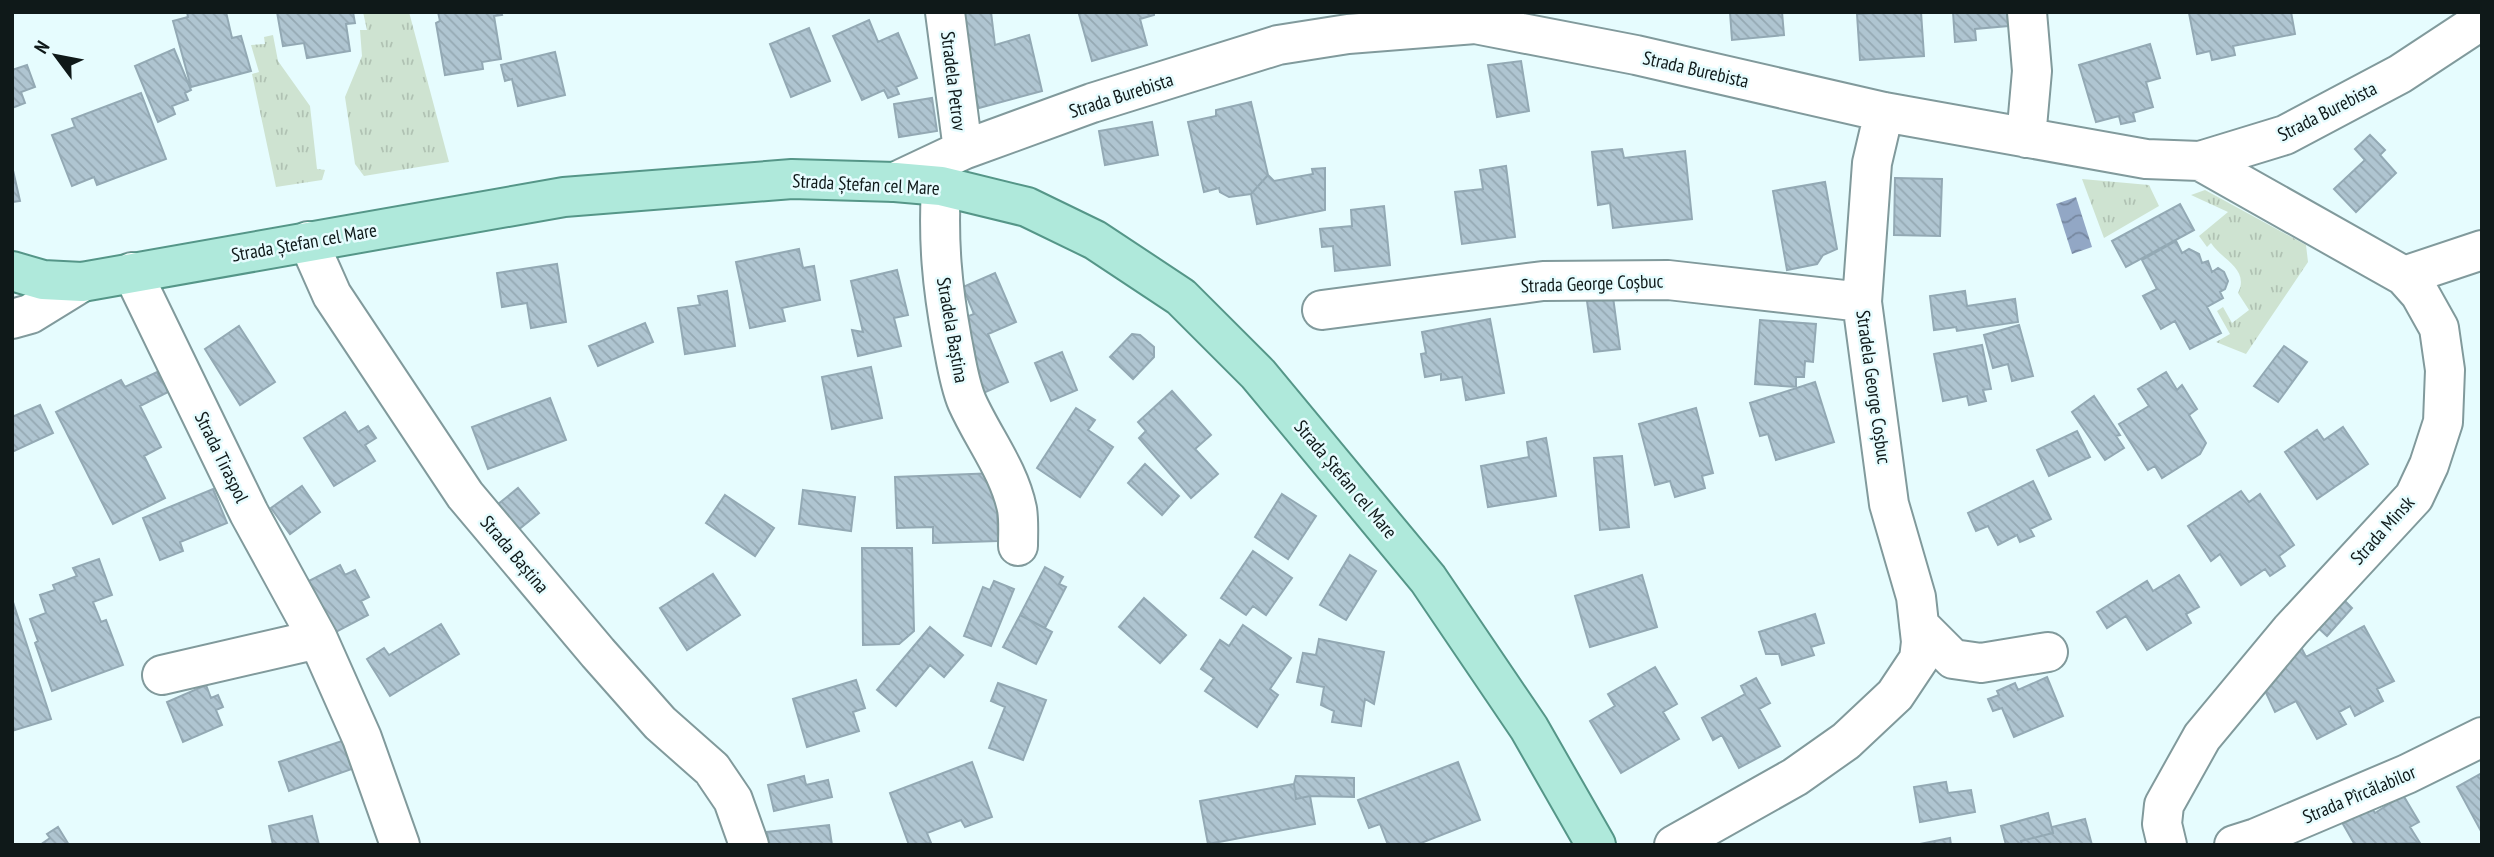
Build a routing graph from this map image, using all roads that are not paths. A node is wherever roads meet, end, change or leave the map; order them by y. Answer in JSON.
{"nodes":[{"id":1,"x":945,"y":12,"type":"edge"},
{"id":2,"x":2027,"y":12,"type":"edge"},
{"id":3,"x":2482,"y":20,"type":"edge"},
{"id":4,"x":1884,"y":112,"type":"junction"},
{"id":5,"x":2026,"y":138,"type":"junction"},
{"id":6,"x":962,"y":150,"type":"junction"},
{"id":7,"x":2200,"y":161,"type":"junction"},
{"id":8,"x":895,"y":182,"type":"junction"},
{"id":9,"x":941,"y":186,"type":"junction"},
{"id":10,"x":308,"y":241,"type":"junction"},
{"id":11,"x":2482,"y":250,"type":"edge"},
{"id":12,"x":132,"y":272,"type":"junction"},
{"id":13,"x":27,"y":275,"type":"edge"},
{"id":14,"x":2404,"y":276,"type":"junction"},
{"id":15,"x":82,"y":282,"type":"junction"},
{"id":16,"x":1862,"y":302,"type":"junction"},
{"id":17,"x":1322,"y":310,"type":"dead end"},
{"id":18,"x":12,"y":319,"type":"edge"},
{"id":19,"x":1018,"y":546,"type":"dead end"},
{"id":20,"x":318,"y":639,"type":"junction"},
{"id":21,"x":1919,"y":642,"type":"junction"},
{"id":22,"x":2048,"y":652,"type":"dead end"},
{"id":23,"x":162,"y":675,"type":"dead end"},
{"id":24,"x":2482,"y":737,"type":"edge"},
{"id":25,"x":400,"y":845,"type":"edge"},
{"id":26,"x":749,"y":845,"type":"edge"},
{"id":27,"x":1596,"y":845,"type":"edge"},
{"id":28,"x":1674,"y":845,"type":"edge"},
{"id":29,"x":2167,"y":845,"type":"edge"},
{"id":30,"x":2234,"y":845,"type":"edge"}],
"edges":[{"from":1,"to":6,"type":"street","name":"Stradela Petrov"},
{"from":2,"to":5,"type":"street"},
{"from":3,"to":7,"type":"street","name":"Strada Burebista"},
{"from":4,"to":5,"type":"street","name":"Strada Burebista"},
{"from":4,"to":6,"type":"street","name":"Strada Burebista"},
{"from":4,"to":16,"type":"street","name":"Stradela George Coșbuc"},
{"from":5,"to":7,"type":"street","name":"Strada Burebista"},
{"from":6,"to":8,"type":"street","name":"Strada Burebista"},
{"from":7,"to":14,"type":"street","name":"Strada Minsk"},
{"from":8,"to":9,"type":"main road","name":"Strada Ștefan cel Mare"},
{"from":8,"to":10,"type":"main road","name":"Strada Ștefan cel Mare"},
{"from":9,"to":19,"type":"street","name":"Stradela Baștina"},
{"from":9,"to":27,"type":"main road","name":"Strada Ștefan cel Mare"},
{"from":10,"to":12,"type":"main road","name":"Strada Ștefan cel Mare"},
{"from":10,"to":26,"type":"street","name":"Strada Baștina"},
{"from":11,"to":14,"type":"street"},
{"from":12,"to":15,"type":"main road","name":"Strada Ștefan cel Mare"},
{"from":12,"to":20,"type":"street","name":"Strada Tiraspol"},
{"from":13,"to":15,"type":"main road","name":"Strada Ștefan cel Mare"},
{"from":14,"to":29,"type":"street","name":"Strada Minsk"},
{"from":15,"to":18,"type":"street"},
{"from":16,"to":17,"type":"street","name":"Strada George Coșbuc"},
{"from":16,"to":21,"type":"street","name":"Stradela George Coșbuc"},
{"from":20,"to":23,"type":"street"},
{"from":20,"to":25,"type":"street","name":"Strada Tiraspol"},
{"from":21,"to":22,"type":"street"},
{"from":21,"to":28,"type":"street"},
{"from":24,"to":30,"type":"street","name":"Strada Pîrcălabilor"}]}
